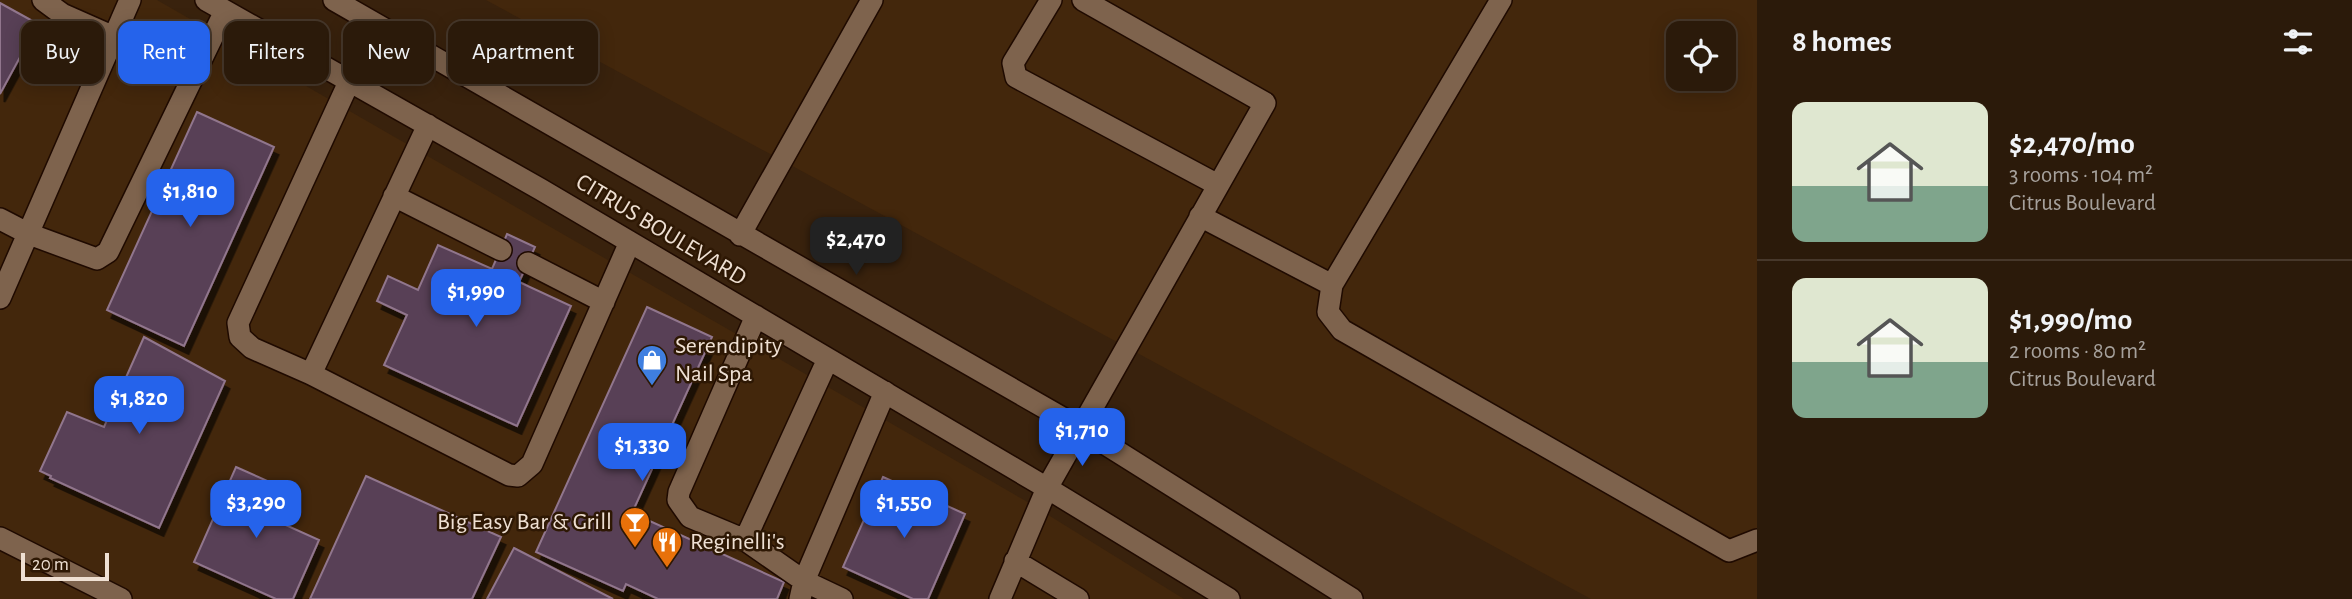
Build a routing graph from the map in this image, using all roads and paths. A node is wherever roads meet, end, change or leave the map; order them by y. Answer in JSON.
{"nodes":[{"id":1,"x":43,"y":0,"type":"edge"},
{"id":2,"x":130,"y":0,"type":"edge"},
{"id":3,"x":206,"y":0,"type":"edge"},
{"id":4,"x":334,"y":0,"type":"edge"},
{"id":5,"x":872,"y":0,"type":"edge"},
{"id":6,"x":1051,"y":0,"type":"edge"},
{"id":7,"x":1083,"y":0,"type":"edge"},
{"id":8,"x":1501,"y":0,"type":"edge"},
{"id":9,"x":225,"y":11,"type":"junction"},
{"id":10,"x":114,"y":37,"type":"junction"},
{"id":11,"x":343,"y":79,"type":"edge"},
{"id":12,"x":348,"y":84,"type":"edge"},
{"id":13,"x":353,"y":84,"type":"edge"},
{"id":14,"x":428,"y":125,"type":"junction"},
{"id":15,"x":1218,"y":185,"type":"junction"},
{"id":16,"x":394,"y":196,"type":"junction"},
{"id":17,"x":1200,"y":216,"type":"junction"},
{"id":18,"x":0,"y":219,"type":"edge"},
{"id":19,"x":29,"y":234,"type":"junction"},
{"id":20,"x":740,"y":235,"type":"junction"},
{"id":21,"x":631,"y":242,"type":"junction"},
{"id":22,"x":500,"y":250,"type":"dead end"},
{"id":23,"x":528,"y":263,"type":"dead end"},
{"id":24,"x":1332,"y":285,"type":"junction"},
{"id":25,"x":2,"y":288,"type":"edge"},
{"id":26,"x":604,"y":302,"type":"junction"},
{"id":27,"x":756,"y":316,"type":"junction"},
{"id":28,"x":828,"y":359,"type":"junction"},
{"id":29,"x":311,"y":374,"type":"junction"},
{"id":30,"x":885,"y":392,"type":"junction"},
{"id":31,"x":1080,"y":428,"type":"junction"},
{"id":32,"x":1047,"y":488,"type":"junction"},
{"id":33,"x":0,"y":538,"type":"edge"},
{"id":34,"x":746,"y":540,"type":"junction"},
{"id":35,"x":1757,"y":540,"type":"edge"},
{"id":36,"x":1016,"y":561,"type":"junction"},
{"id":37,"x":802,"y":590,"type":"edge"},
{"id":38,"x":121,"y":599,"type":"edge"},
{"id":39,"x":842,"y":599,"type":"edge"},
{"id":40,"x":999,"y":599,"type":"edge"},
{"id":41,"x":1078,"y":599,"type":"edge"},
{"id":42,"x":1229,"y":599,"type":"edge"},
{"id":43,"x":1352,"y":599,"type":"edge"}],
"edges":[{"from":1,"to":10,"type":"street"},
{"from":2,"to":10,"type":"street"},
{"from":3,"to":9,"type":"street","name":"CITRUS BOULEVARD"},
{"from":4,"to":20,"type":"street","name":"CITRUS BOULEVARD"},
{"from":5,"to":20,"type":"street"},
{"from":6,"to":15,"type":"street"},
{"from":7,"to":15,"type":"street"},
{"from":8,"to":24,"type":"street"},
{"from":9,"to":11,"type":"street","name":"CITRUS BOULEVARD"},
{"from":9,"to":19,"type":"street"},
{"from":10,"to":19,"type":"street"},
{"from":12,"to":29,"type":"street"},
{"from":13,"to":14,"type":"street","name":"CITRUS BOULEVARD"},
{"from":14,"to":16,"type":"street"},
{"from":14,"to":21,"type":"street","name":"CITRUS BOULEVARD"},
{"from":15,"to":17,"type":"street"},
{"from":16,"to":22,"type":"street"},
{"from":16,"to":29,"type":"street"},
{"from":17,"to":24,"type":"street"},
{"from":17,"to":31,"type":"street"},
{"from":18,"to":19,"type":"street"},
{"from":19,"to":25,"type":"street"},
{"from":20,"to":31,"type":"street","name":"CITRUS BOULEVARD"},
{"from":21,"to":26,"type":"street"},
{"from":21,"to":27,"type":"street","name":"CITRUS BOULEVARD"},
{"from":23,"to":26,"type":"street"},
{"from":24,"to":35,"type":"street"},
{"from":26,"to":29,"type":"street"},
{"from":27,"to":28,"type":"street","name":"CITRUS BOULEVARD"},
{"from":27,"to":34,"type":"street"},
{"from":28,"to":30,"type":"street","name":"CITRUS BOULEVARD"},
{"from":28,"to":34,"type":"street"},
{"from":30,"to":32,"type":"street","name":"CITRUS BOULEVARD"},
{"from":30,"to":37,"type":"street"},
{"from":31,"to":32,"type":"street"},
{"from":31,"to":43,"type":"street","name":"CITRUS BOULEVARD"},
{"from":32,"to":36,"type":"street"},
{"from":32,"to":42,"type":"street","name":"CITRUS BOULEVARD"},
{"from":33,"to":38,"type":"street"},
{"from":34,"to":37,"type":"street"},
{"from":36,"to":40,"type":"street"},
{"from":36,"to":41,"type":"street"},
{"from":37,"to":39,"type":"street"}]}
